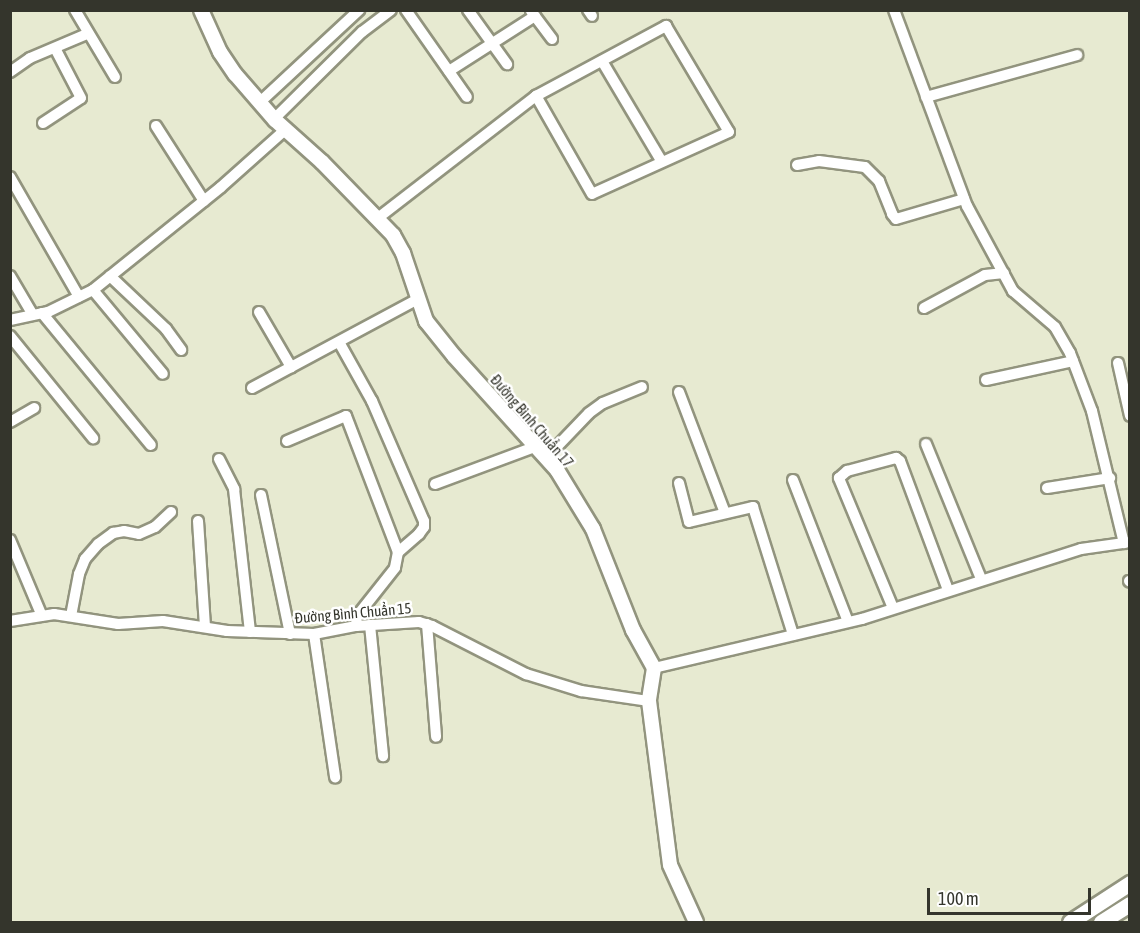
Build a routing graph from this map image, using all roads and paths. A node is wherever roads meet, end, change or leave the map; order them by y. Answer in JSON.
{"nodes":[{"id":1,"x":75,"y":10,"type":"edge"},
{"id":2,"x":201,"y":10,"type":"edge"},
{"id":3,"x":359,"y":10,"type":"edge"},
{"id":4,"x":391,"y":10,"type":"edge"},
{"id":5,"x":406,"y":10,"type":"edge"},
{"id":6,"x":468,"y":10,"type":"edge"},
{"id":7,"x":894,"y":10,"type":"edge"},
{"id":8,"x":533,"y":13,"type":"edge"},
{"id":9,"x":87,"y":34,"type":"junction"},
{"id":10,"x":552,"y":39,"type":"dead end"},
{"id":11,"x":492,"y":43,"type":"junction"},
{"id":12,"x":55,"y":48,"type":"junction"},
{"id":13,"x":1077,"y":55,"type":"dead end"},
{"id":14,"x":602,"y":61,"type":"junction"},
{"id":15,"x":507,"y":64,"type":"dead end"},
{"id":16,"x":449,"y":71,"type":"junction"},
{"id":17,"x":10,"y":72,"type":"edge"},
{"id":18,"x":115,"y":77,"type":"dead end"},
{"id":19,"x":536,"y":96,"type":"junction"},
{"id":20,"x":467,"y":97,"type":"dead end"},
{"id":21,"x":926,"y":97,"type":"junction"},
{"id":22,"x":259,"y":103,"type":"junction"},
{"id":23,"x":274,"y":119,"type":"junction"},
{"id":24,"x":43,"y":123,"type":"dead end"},
{"id":25,"x":156,"y":126,"type":"dead end"},
{"id":26,"x":285,"y":130,"type":"junction"},
{"id":27,"x":662,"y":162,"type":"junction"},
{"id":28,"x":797,"y":165,"type":"dead end"},
{"id":29,"x":10,"y":177,"type":"edge"},
{"id":30,"x":964,"y":199,"type":"junction"},
{"id":31,"x":204,"y":201,"type":"junction"},
{"id":32,"x":378,"y":218,"type":"junction"},
{"id":33,"x":1004,"y":273,"type":"junction"},
{"id":34,"x":10,"y":276,"type":"edge"},
{"id":35,"x":110,"y":276,"type":"junction"},
{"id":36,"x":93,"y":290,"type":"junction"},
{"id":37,"x":79,"y":297,"type":"junction"},
{"id":38,"x":418,"y":299,"type":"junction"},
{"id":39,"x":924,"y":308,"type":"dead end"},
{"id":40,"x":259,"y":312,"type":"dead end"},
{"id":41,"x":38,"y":314,"type":"junction"},
{"id":42,"x":10,"y":320,"type":"edge"},
{"id":43,"x":10,"y":336,"type":"edge"},
{"id":44,"x":339,"y":342,"type":"junction"},
{"id":45,"x":181,"y":350,"type":"dead end"},
{"id":46,"x":1073,"y":361,"type":"junction"},
{"id":47,"x":1118,"y":363,"type":"dead end"},
{"id":48,"x":291,"y":367,"type":"junction"},
{"id":49,"x":163,"y":374,"type":"dead end"},
{"id":50,"x":987,"y":380,"type":"dead end"},
{"id":51,"x":642,"y":387,"type":"dead end"},
{"id":52,"x":252,"y":388,"type":"dead end"},
{"id":53,"x":679,"y":392,"type":"dead end"},
{"id":54,"x":34,"y":408,"type":"dead end"},
{"id":55,"x":1130,"y":416,"type":"edge"},
{"id":56,"x":10,"y":422,"type":"edge"},
{"id":57,"x":93,"y":438,"type":"dead end"},
{"id":58,"x":287,"y":441,"type":"dead end"},
{"id":59,"x":926,"y":444,"type":"dead end"},
{"id":60,"x":151,"y":445,"type":"dead end"},
{"id":61,"x":537,"y":446,"type":"junction"},
{"id":62,"x":546,"y":458,"type":"junction"},
{"id":63,"x":219,"y":459,"type":"dead end"},
{"id":64,"x":1110,"y":478,"type":"junction"},
{"id":65,"x":793,"y":480,"type":"dead end"},
{"id":66,"x":680,"y":483,"type":"dead end"},
{"id":67,"x":435,"y":484,"type":"dead end"},
{"id":68,"x":1047,"y":488,"type":"dead end"},
{"id":69,"x":261,"y":495,"type":"dead end"},
{"id":70,"x":171,"y":512,"type":"dead end"},
{"id":71,"x":725,"y":513,"type":"junction"},
{"id":72,"x":198,"y":521,"type":"dead end"},
{"id":73,"x":10,"y":540,"type":"edge"},
{"id":74,"x":1127,"y":542,"type":"edge"},
{"id":75,"x":398,"y":552,"type":"junction"},
{"id":76,"x":981,"y":579,"type":"junction"},
{"id":77,"x":948,"y":590,"type":"junction"},
{"id":78,"x":893,"y":608,"type":"junction"},
{"id":79,"x":42,"y":616,"type":"junction"},
{"id":80,"x":71,"y":616,"type":"junction"},
{"id":81,"x":10,"y":621,"type":"edge"},
{"id":82,"x":848,"y":622,"type":"junction"},
{"id":83,"x":427,"y":624,"type":"junction"},
{"id":84,"x":370,"y":625,"type":"junction"},
{"id":85,"x":356,"y":626,"type":"junction"},
{"id":86,"x":205,"y":627,"type":"junction"},
{"id":87,"x":250,"y":632,"type":"junction"},
{"id":88,"x":290,"y":634,"type":"junction"},
{"id":89,"x":314,"y":634,"type":"junction"},
{"id":90,"x":793,"y":635,"type":"junction"},
{"id":91,"x":654,"y":668,"type":"junction"},
{"id":92,"x":649,"y":701,"type":"junction"},
{"id":93,"x":436,"y":737,"type":"dead end"},
{"id":94,"x":383,"y":756,"type":"dead end"},
{"id":95,"x":335,"y":777,"type":"dead end"},
{"id":96,"x":1130,"y":883,"type":"edge"},
{"id":97,"x":1130,"y":904,"type":"edge"},
{"id":98,"x":696,"y":922,"type":"edge"},
{"id":99,"x":1070,"y":922,"type":"edge"},
{"id":100,"x":1101,"y":922,"type":"edge"}],
"edges":[{"from":1,"to":9,"type":"street"},
{"from":2,"to":22,"type":"street","name":"Đường Bình Chuẩn 17"},
{"from":3,"to":22,"type":"street"},
{"from":4,"to":23,"type":"street"},
{"from":5,"to":16,"type":"street"},
{"from":6,"to":11,"type":"street"},
{"from":7,"to":21,"type":"street"},
{"from":8,"to":10,"type":"street"},
{"from":8,"to":11,"type":"street"},
{"from":9,"to":12,"type":"street"},
{"from":9,"to":18,"type":"street"},
{"from":11,"to":15,"type":"street"},
{"from":11,"to":16,"type":"street"},
{"from":12,"to":17,"type":"street"},
{"from":12,"to":24,"type":"street"},
{"from":13,"to":21,"type":"street"},
{"from":14,"to":19,"type":"street"},
{"from":14,"to":27,"type":"street"},
{"from":14,"to":27,"type":"street"},
{"from":16,"to":20,"type":"street"},
{"from":19,"to":27,"type":"street"},
{"from":19,"to":32,"type":"street"},
{"from":21,"to":30,"type":"street"},
{"from":22,"to":23,"type":"street","name":"Đường Bình Chuẩn 17"},
{"from":23,"to":26,"type":"street","name":"Đường Bình Chuẩn 17"},
{"from":25,"to":31,"type":"street"},
{"from":26,"to":31,"type":"street"},
{"from":26,"to":32,"type":"street","name":"Đường Bình Chuẩn 17"},
{"from":28,"to":30,"type":"street"},
{"from":29,"to":37,"type":"street"},
{"from":30,"to":33,"type":"street"},
{"from":31,"to":35,"type":"street"},
{"from":32,"to":38,"type":"street","name":"Đường Bình Chuẩn 17"},
{"from":33,"to":39,"type":"street"},
{"from":33,"to":46,"type":"street"},
{"from":34,"to":41,"type":"street"},
{"from":35,"to":36,"type":"street"},
{"from":35,"to":45,"type":"street"},
{"from":36,"to":37,"type":"street"},
{"from":36,"to":49,"type":"street"},
{"from":37,"to":41,"type":"street"},
{"from":38,"to":44,"type":"street"},
{"from":38,"to":61,"type":"street","name":"Đường Bình Chuẩn 17"},
{"from":40,"to":48,"type":"street"},
{"from":41,"to":42,"type":"street"},
{"from":41,"to":60,"type":"street"},
{"from":43,"to":57,"type":"street"},
{"from":44,"to":48,"type":"street"},
{"from":44,"to":75,"type":"street"},
{"from":46,"to":50,"type":"street"},
{"from":46,"to":64,"type":"street"},
{"from":47,"to":55,"type":"street"},
{"from":48,"to":52,"type":"street"},
{"from":51,"to":62,"type":"street"},
{"from":53,"to":71,"type":"street"},
{"from":54,"to":56,"type":"street"},
{"from":58,"to":75,"type":"street"},
{"from":59,"to":76,"type":"street"},
{"from":61,"to":62,"type":"street","name":"Đường Bình Chuẩn 17"},
{"from":61,"to":67,"type":"street"},
{"from":62,"to":91,"type":"street","name":"Đường Bình Chuẩn 17"},
{"from":63,"to":87,"type":"street"},
{"from":64,"to":68,"type":"street"},
{"from":64,"to":74,"type":"street"},
{"from":65,"to":82,"type":"street"},
{"from":66,"to":71,"type":"street"},
{"from":69,"to":88,"type":"street"},
{"from":70,"to":80,"type":"street"},
{"from":71,"to":90,"type":"street"},
{"from":72,"to":86,"type":"street"},
{"from":73,"to":79,"type":"street"},
{"from":74,"to":76,"type":"street"},
{"from":75,"to":85,"type":"street"},
{"from":76,"to":77,"type":"street"},
{"from":77,"to":78,"type":"street"},
{"from":77,"to":78,"type":"street"},
{"from":78,"to":82,"type":"street"},
{"from":79,"to":80,"type":"street","name":"Đường Bình Chuẩn 15"},
{"from":79,"to":81,"type":"street","name":"Đường Bình Chuẩn 15"},
{"from":80,"to":86,"type":"street","name":"Đường Bình Chuẩn 15"},
{"from":82,"to":90,"type":"street"},
{"from":83,"to":84,"type":"street","name":"Đường Bình Chuẩn 15"},
{"from":83,"to":92,"type":"street","name":"Đường Bình Chuẩn 15"},
{"from":83,"to":93,"type":"street"},
{"from":84,"to":85,"type":"street","name":"Đường Bình Chuẩn 15"},
{"from":84,"to":94,"type":"street"},
{"from":85,"to":89,"type":"street","name":"Đường Bình Chuẩn 15"},
{"from":86,"to":87,"type":"street","name":"Đường Bình Chuẩn 15"},
{"from":87,"to":88,"type":"street","name":"Đường Bình Chuẩn 15"},
{"from":88,"to":89,"type":"street","name":"Đường Bình Chuẩn 15"},
{"from":89,"to":95,"type":"street"},
{"from":90,"to":91,"type":"street"},
{"from":91,"to":92,"type":"street"},
{"from":92,"to":98,"type":"street"},
{"from":96,"to":99,"type":"main road"},
{"from":97,"to":100,"type":"main road"}]}
